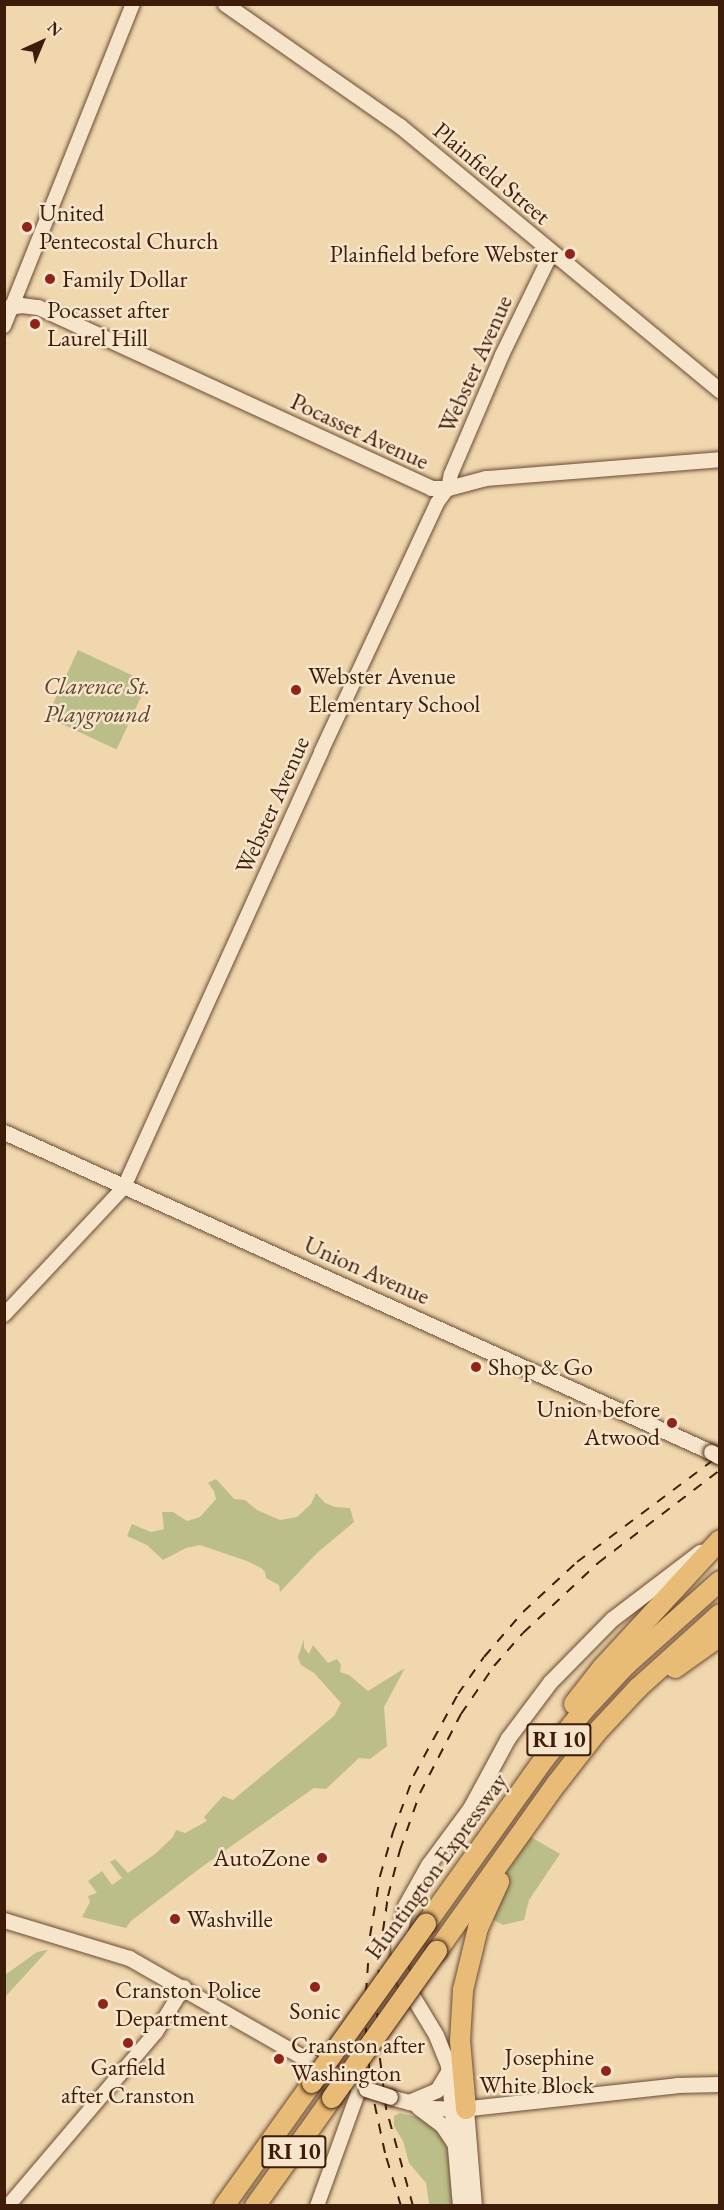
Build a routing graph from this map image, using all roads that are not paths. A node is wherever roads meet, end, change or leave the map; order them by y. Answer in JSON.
{"nodes":[{"id":1,"x":133,"y":4,"type":"edge"},
{"id":2,"x":225,"y":4,"type":"edge"},
{"id":3,"x":552,"y":252,"type":"junction"},
{"id":4,"x":9,"y":307,"type":"edge"},
{"id":5,"x":4,"y":326,"type":"edge"},
{"id":6,"x":720,"y":391,"type":"edge"},
{"id":7,"x":720,"y":459,"type":"edge"},
{"id":8,"x":448,"y":488,"type":"junction"},
{"id":9,"x":4,"y":1132,"type":"edge"},
{"id":10,"x":124,"y":1187,"type":"junction"},
{"id":11,"x":4,"y":1315,"type":"edge"},
{"id":12,"x":717,"y":1454,"type":"edge"},
{"id":13,"x":720,"y":1539,"type":"edge"},
{"id":14,"x":720,"y":1581,"type":"edge"},
{"id":15,"x":720,"y":1614,"type":"edge"},
{"id":16,"x":720,"y":1636,"type":"edge"},
{"id":17,"x":596,"y":1733,"type":"junction"},
{"id":18,"x":557,"y":1783,"type":"junction"},
{"id":19,"x":473,"y":1858,"type":"junction"},
{"id":20,"x":4,"y":1920,"type":"edge"},
{"id":21,"x":184,"y":1988,"type":"junction"},
{"id":22,"x":449,"y":2070,"type":"junction"},
{"id":23,"x":720,"y":2084,"type":"edge"},
{"id":24,"x":363,"y":2088,"type":"junction"},
{"id":25,"x":408,"y":2102,"type":"junction"},
{"id":26,"x":460,"y":2109,"type":"junction"},
{"id":27,"x":287,"y":2119,"type":"junction"},
{"id":28,"x":456,"y":2147,"type":"junction"},
{"id":29,"x":259,"y":2202,"type":"edge"},
{"id":30,"x":9,"y":2205,"type":"edge"},
{"id":31,"x":212,"y":2205,"type":"edge"},
{"id":32,"x":224,"y":2205,"type":"edge"},
{"id":33,"x":317,"y":2205,"type":"edge"},
{"id":34,"x":460,"y":2205,"type":"edge"},
{"id":35,"x":474,"y":2205,"type":"edge"}],
"edges":[{"from":1,"to":4,"type":"street"},
{"from":2,"to":3,"type":"main road","name":"Plainfield Street"},
{"from":3,"to":6,"type":"main road","name":"Plainfield Street"},
{"from":3,"to":8,"type":"street","name":"Webster Avenue"},
{"from":4,"to":5,"type":"street"},
{"from":4,"to":8,"type":"main road","name":"Pocasset Avenue"},
{"from":7,"to":8,"type":"main road","name":"Pocasset Avenue"},
{"from":8,"to":10,"type":"street","name":"Webster Avenue"},
{"from":9,"to":10,"type":"main road","name":"Union Avenue"},
{"from":10,"to":11,"type":"street","name":"Webster Avenue"},
{"from":10,"to":12,"type":"main road","name":"Union Avenue"},
{"from":13,"to":19,"type":"highway"},
{"from":13,"to":22,"type":"main road"},
{"from":14,"to":19,"type":"highway","name":"Huntington Expressway","number":"RI 10"},
{"from":15,"to":17,"type":"highway","name":"Huntington Expressway","number":"RI 10"},
{"from":16,"to":17,"type":"highway"},
{"from":17,"to":18,"type":"highway","name":"Huntington Expressway","number":"RI 10"},
{"from":18,"to":26,"type":"highway"},
{"from":18,"to":29,"type":"highway","name":"Huntington Expressway","number":"RI 10","bridge":true},
{"from":19,"to":27,"type":"highway","name":"Huntington Expressway","number":"RI 10","bridge":true},
{"from":20,"to":21,"type":"main road"},
{"from":21,"to":24,"type":"main road"},
{"from":21,"to":30,"type":"street"},
{"from":22,"to":25,"type":"main road"},
{"from":22,"to":26,"type":"main road"},
{"from":23,"to":26,"type":"main road"},
{"from":24,"to":25,"type":"main road","bridge":true},
{"from":24,"to":33,"type":"street"},
{"from":25,"to":26,"type":"main road"},
{"from":25,"to":28,"type":"main road"},
{"from":26,"to":28,"type":"main road"},
{"from":26,"to":35,"type":"main road"},
{"from":27,"to":31,"type":"highway"},
{"from":27,"to":32,"type":"highway","name":"Huntington Expressway","number":"RI 10"},
{"from":28,"to":34,"type":"main road"}]}
